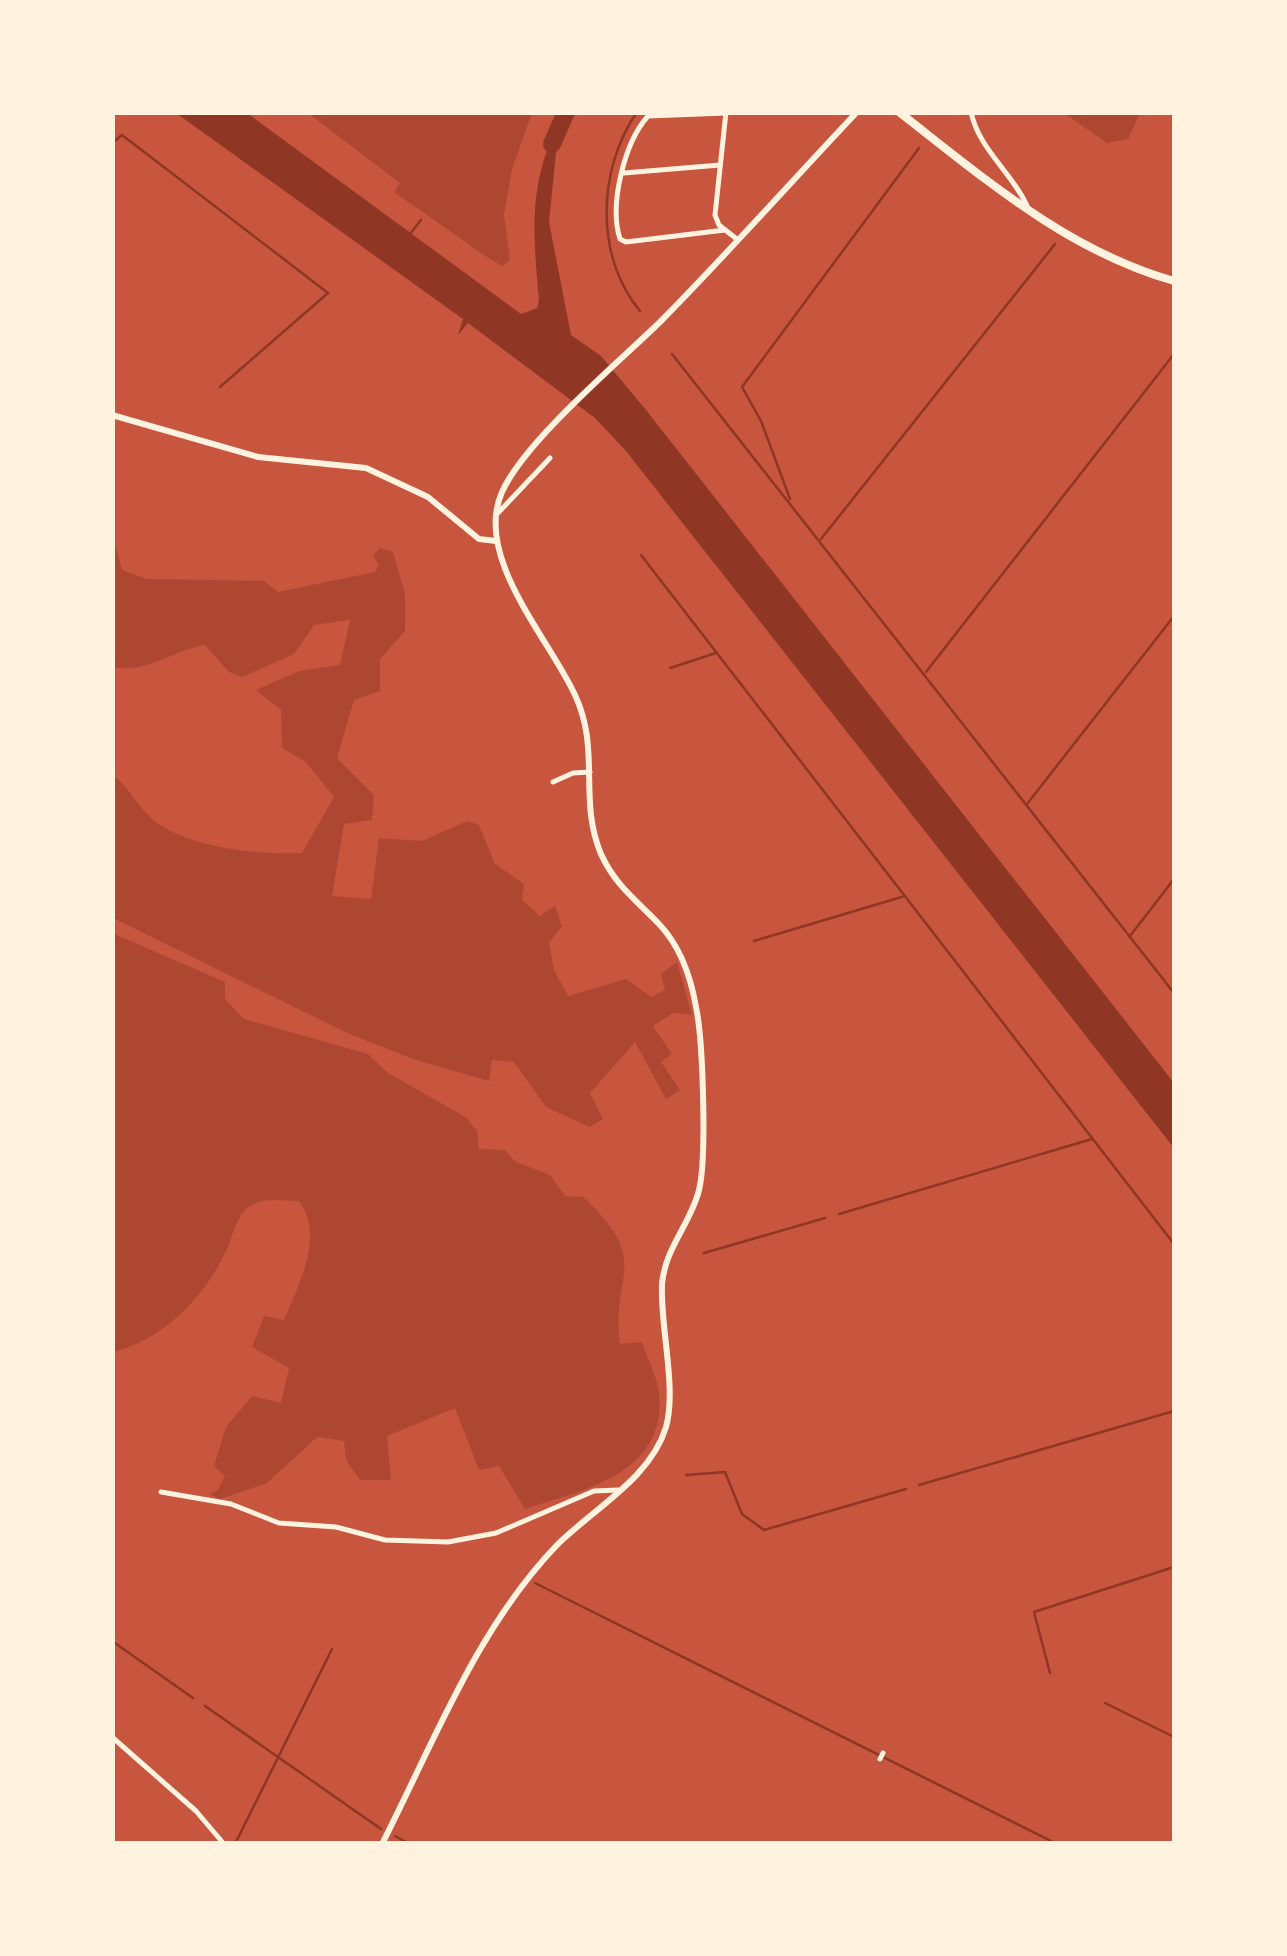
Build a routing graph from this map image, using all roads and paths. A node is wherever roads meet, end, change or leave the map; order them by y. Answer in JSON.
{"nodes":[{"id":1,"x":857,"y":112,"type":"edge"},
{"id":2,"x":898,"y":112,"type":"edge"},
{"id":3,"x":971,"y":112,"type":"edge"},
{"id":4,"x":726,"y":113,"type":"edge"},
{"id":5,"x":720,"y":165,"type":"junction"},
{"id":6,"x":624,"y":174,"type":"junction"},
{"id":7,"x":1029,"y":211,"type":"junction"},
{"id":8,"x":725,"y":230,"type":"junction"},
{"id":9,"x":738,"y":240,"type":"junction"},
{"id":10,"x":1174,"y":281,"type":"edge"},
{"id":11,"x":112,"y":416,"type":"edge"},
{"id":12,"x":550,"y":458,"type":"dead end"},
{"id":13,"x":494,"y":515,"type":"junction"},
{"id":14,"x":496,"y":540,"type":"junction"},
{"id":15,"x":590,"y":772,"type":"junction"},
{"id":16,"x":553,"y":782,"type":"dead end"},
{"id":17,"x":618,"y":1490,"type":"junction"},
{"id":18,"x":161,"y":1492,"type":"dead end"},
{"id":19,"x":112,"y":1736,"type":"edge"},
{"id":20,"x":224,"y":1844,"type":"edge"},
{"id":21,"x":382,"y":1844,"type":"edge"}],
"edges":[{"from":1,"to":9,"type":"main road"},
{"from":2,"to":7,"type":"highway"},
{"from":3,"to":7,"type":"street"},
{"from":4,"to":5,"type":"street"},
{"from":4,"to":6,"type":"street"},
{"from":5,"to":6,"type":"street"},
{"from":5,"to":8,"type":"street"},
{"from":6,"to":8,"type":"street"},
{"from":7,"to":10,"type":"highway"},
{"from":8,"to":9,"type":"street"},
{"from":9,"to":13,"type":"main road"},
{"from":11,"to":14,"type":"main road"},
{"from":12,"to":13,"type":"street"},
{"from":13,"to":14,"type":"main road"},
{"from":14,"to":15,"type":"main road"},
{"from":15,"to":16,"type":"street"},
{"from":15,"to":17,"type":"main road"},
{"from":17,"to":18,"type":"street"},
{"from":17,"to":21,"type":"main road"},
{"from":19,"to":20,"type":"street"}]}
